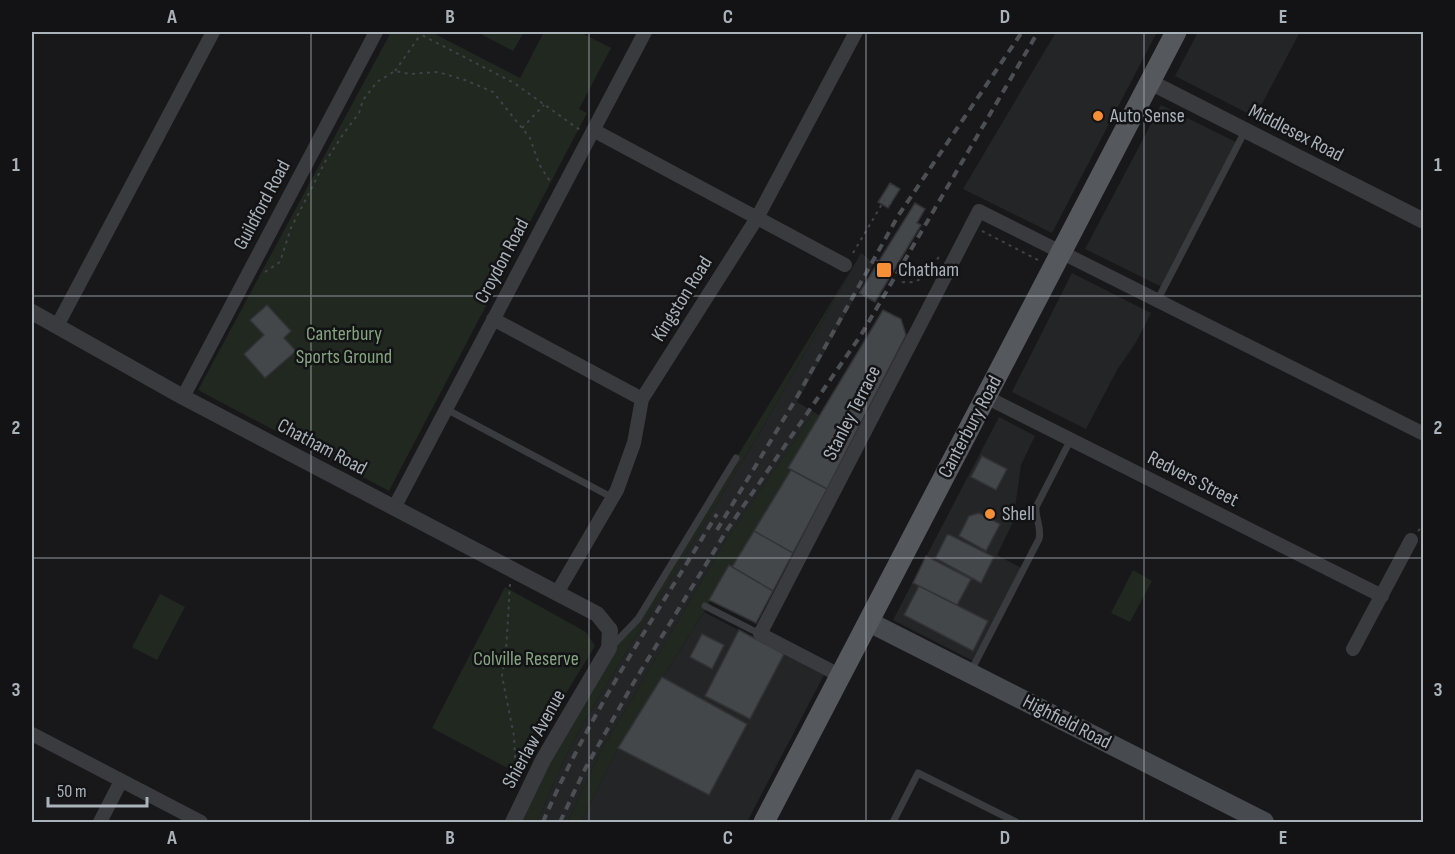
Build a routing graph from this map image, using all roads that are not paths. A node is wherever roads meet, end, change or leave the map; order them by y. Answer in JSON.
{"nodes":[{"id":1,"x":213,"y":32,"type":"edge"},
{"id":2,"x":376,"y":32,"type":"edge"},
{"id":3,"x":645,"y":32,"type":"edge"},
{"id":4,"x":856,"y":32,"type":"edge"},
{"id":5,"x":1176,"y":32,"type":"edge"},
{"id":6,"x":1150,"y":82,"type":"junction"},
{"id":7,"x":593,"y":130,"type":"junction"},
{"id":8,"x":1245,"y":131,"type":"junction"},
{"id":9,"x":757,"y":219,"type":"junction"},
{"id":10,"x":1424,"y":221,"type":"edge"},
{"id":11,"x":1061,"y":253,"type":"junction"},
{"id":12,"x":848,"y":260,"type":"road end"},
{"id":13,"x":1157,"y":301,"type":"junction"},
{"id":14,"x":32,"y":312,"type":"edge"},
{"id":15,"x":493,"y":319,"type":"junction"},
{"id":16,"x":57,"y":326,"type":"junction"},
{"id":17,"x":183,"y":397,"type":"junction"},
{"id":18,"x":986,"y":397,"type":"junction"},
{"id":19,"x":642,"y":399,"type":"junction"},
{"id":20,"x":446,"y":409,"type":"junction"},
{"id":21,"x":1424,"y":434,"type":"edge"},
{"id":22,"x":1071,"y":440,"type":"junction"},
{"id":23,"x":736,"y":458,"type":"dead end"},
{"id":24,"x":613,"y":498,"type":"junction"},
{"id":25,"x":394,"y":508,"type":"junction"},
{"id":26,"x":1411,"y":540,"type":"dead end"},
{"id":27,"x":557,"y":593,"type":"junction"},
{"id":28,"x":1383,"y":596,"type":"junction"},
{"id":29,"x":705,"y":606,"type":"dead end"},
{"id":30,"x":869,"y":622,"type":"junction"},
{"id":31,"x":760,"y":634,"type":"junction"},
{"id":32,"x":609,"y":648,"type":"junction"},
{"id":33,"x":1353,"y":649,"type":"dead end"},
{"id":34,"x":970,"y":673,"type":"junction"},
{"id":35,"x":841,"y":676,"type":"junction"},
{"id":36,"x":32,"y":734,"type":"edge"},
{"id":37,"x":122,"y":781,"type":"junction"},
{"id":38,"x":100,"y":822,"type":"edge"},
{"id":39,"x":201,"y":822,"type":"edge"},
{"id":40,"x":513,"y":822,"type":"edge"},
{"id":41,"x":766,"y":822,"type":"edge"},
{"id":42,"x":893,"y":822,"type":"edge"},
{"id":43,"x":1016,"y":822,"type":"edge"},
{"id":44,"x":1264,"y":822,"type":"edge"}],
"edges":[{"from":1,"to":16,"type":"street"},
{"from":2,"to":17,"type":"street","name":"Guildford Road"},
{"from":3,"to":7,"type":"street","name":"Croydon Road"},
{"from":4,"to":9,"type":"street","name":"Kingston Road"},
{"from":5,"to":6,"type":"main road","name":"Canterbury Road"},
{"from":6,"to":8,"type":"street","name":"Middlesex Road"},
{"from":6,"to":11,"type":"main road","name":"Canterbury Road"},
{"from":7,"to":9,"type":"street"},
{"from":7,"to":15,"type":"street","name":"Croydon Road"},
{"from":8,"to":10,"type":"street","name":"Middlesex Road"},
{"from":8,"to":13,"type":"lane"},
{"from":9,"to":12,"type":"street"},
{"from":9,"to":19,"type":"street","name":"Kingston Road"},
{"from":11,"to":13,"type":"street"},
{"from":11,"to":18,"type":"main road","name":"Canterbury Road"},
{"from":11,"to":31,"type":"street","name":"Stanley Terrace"},
{"from":13,"to":21,"type":"street"},
{"from":14,"to":16,"type":"street","name":"Chatham Road"},
{"from":15,"to":19,"type":"street"},
{"from":15,"to":20,"type":"street","name":"Croydon Road"},
{"from":16,"to":17,"type":"street","name":"Chatham Road"},
{"from":17,"to":25,"type":"street","name":"Chatham Road"},
{"from":18,"to":22,"type":"street","name":"Redvers Street"},
{"from":18,"to":30,"type":"main road","name":"Canterbury Road"},
{"from":19,"to":24,"type":"street","name":"Kingston Road"},
{"from":20,"to":24,"type":"lane"},
{"from":20,"to":25,"type":"street","name":"Croydon Road"},
{"from":22,"to":28,"type":"street","name":"Redvers Street"},
{"from":22,"to":34,"type":"lane"},
{"from":23,"to":32,"type":"lane"},
{"from":24,"to":27,"type":"street","name":"Kingston Road"},
{"from":25,"to":27,"type":"street","name":"Chatham Road"},
{"from":26,"to":28,"type":"street"},
{"from":27,"to":32,"type":"street","name":"Chatham Road"},
{"from":28,"to":33,"type":"street"},
{"from":29,"to":31,"type":"lane"},
{"from":30,"to":34,"type":"main road","name":"Highfield Road"},
{"from":30,"to":35,"type":"main road","name":"Canterbury Road"},
{"from":31,"to":35,"type":"street"},
{"from":32,"to":40,"type":"street","name":"Shierlaw Avenue"},
{"from":34,"to":44,"type":"main road","name":"Highfield Road"},
{"from":35,"to":41,"type":"main road","name":"Canterbury Road"},
{"from":36,"to":37,"type":"street"},
{"from":37,"to":38,"type":"street"},
{"from":37,"to":39,"type":"street"},
{"from":42,"to":43,"type":"lane"}]}
